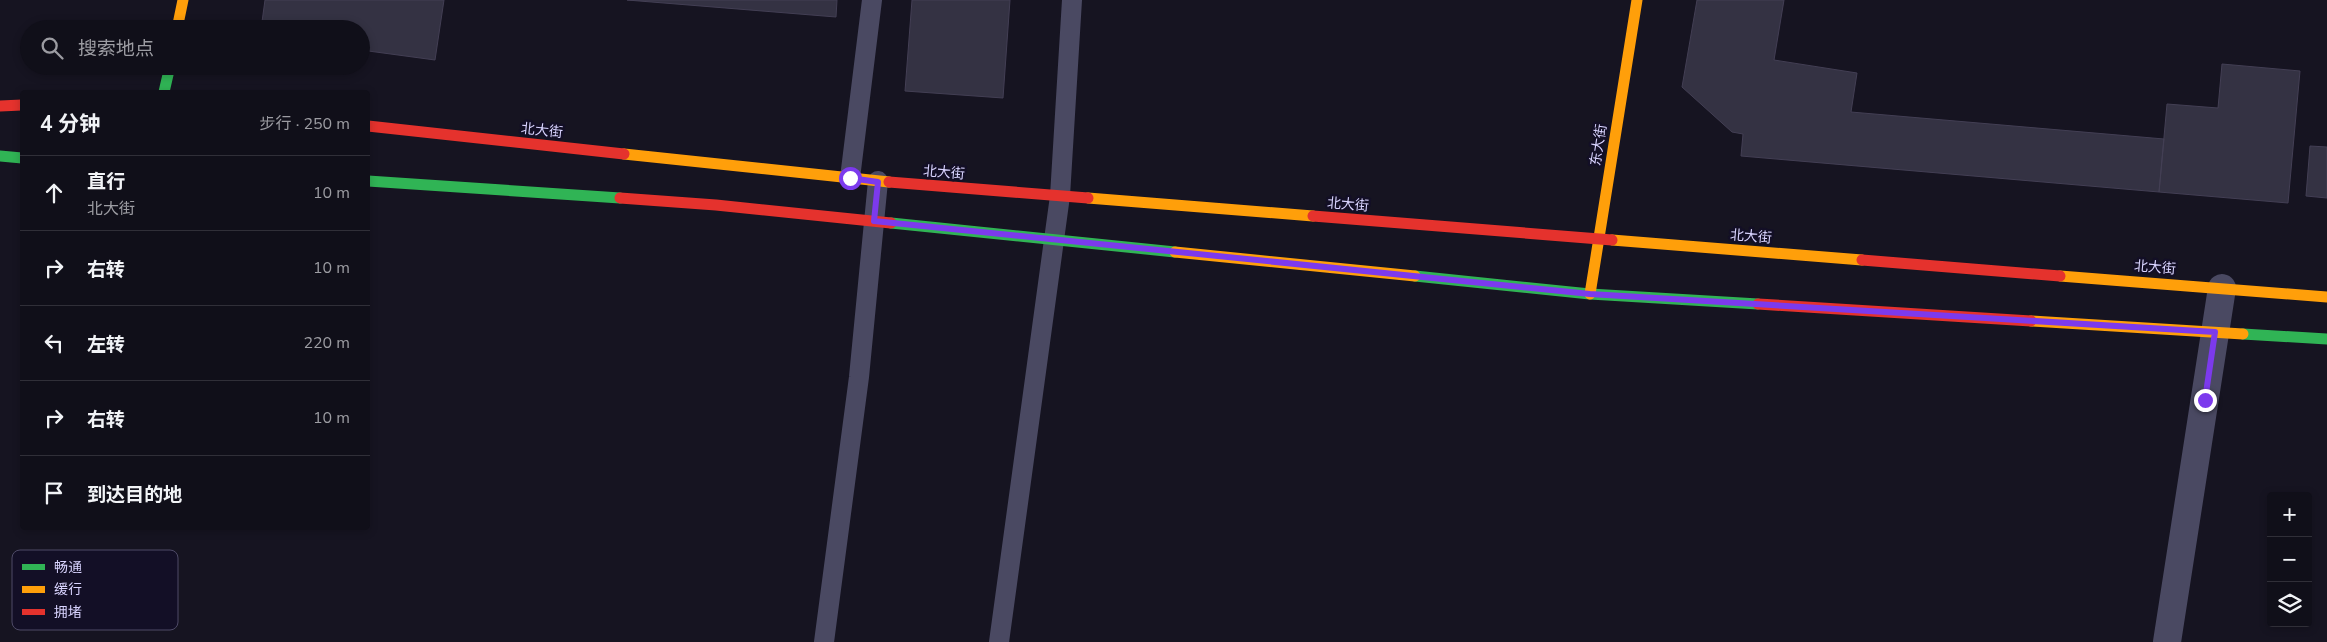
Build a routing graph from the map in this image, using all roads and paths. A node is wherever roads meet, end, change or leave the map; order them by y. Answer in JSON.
{"nodes":[{"id":1,"x":183,"y":0,"type":"edge"},
{"id":2,"x":872,"y":0,"type":"edge"},
{"id":3,"x":1072,"y":0,"type":"edge"},
{"id":4,"x":1637,"y":0,"type":"edge"},
{"id":5,"x":180,"y":20,"type":"edge"},
{"id":6,"x":168,"y":75,"type":"edge"},
{"id":7,"x":164,"y":90,"type":"edge"},
{"id":8,"x":20,"y":105,"type":"edge"},
{"id":9,"x":0,"y":106,"type":"edge"},
{"id":10,"x":0,"y":112,"type":"edge"},
{"id":11,"x":370,"y":126,"type":"edge"},
{"id":12,"x":0,"y":156,"type":"edge"},
{"id":13,"x":20,"y":158,"type":"edge"},
{"id":14,"x":850,"y":178,"type":"junction"},
{"id":15,"x":370,"y":181,"type":"edge"},
{"id":16,"x":878,"y":182,"type":"junction"},
{"id":17,"x":1060,"y":196,"type":"junction"},
{"id":18,"x":874,"y":221,"type":"junction"},
{"id":19,"x":1599,"y":238,"type":"junction"},
{"id":20,"x":1054,"y":239,"type":"junction"},
{"id":21,"x":2222,"y":288,"type":"junction"},
{"id":22,"x":1590,"y":294,"type":"junction"},
{"id":23,"x":2327,"y":297,"type":"edge"},
{"id":24,"x":2215,"y":332,"type":"junction"},
{"id":25,"x":2327,"y":339,"type":"edge"},
{"id":26,"x":824,"y":642,"type":"edge"},
{"id":27,"x":999,"y":642,"type":"edge"},
{"id":28,"x":2167,"y":642,"type":"edge"}],
"edges":[{"from":1,"to":5,"type":"main road"},
{"from":2,"to":14,"type":"lane"},
{"from":3,"to":17,"type":"lane"},
{"from":4,"to":19,"type":"main road","name":"东大街"},
{"from":6,"to":7,"type":"main road"},
{"from":8,"to":9,"type":"main road"},
{"from":9,"to":10,"type":"main road"},
{"from":11,"to":14,"type":"main road","name":"北大街"},
{"from":12,"to":13,"type":"main road"},
{"from":14,"to":16,"type":"main road","name":"北大街"},
{"from":15,"to":18,"type":"main road"},
{"from":16,"to":17,"type":"main road","name":"北大街"},
{"from":16,"to":18,"type":"lane"},
{"from":17,"to":19,"type":"main road","name":"北大街"},
{"from":17,"to":20,"type":"lane"},
{"from":18,"to":20,"type":"main road"},
{"from":18,"to":26,"type":"lane"},
{"from":19,"to":21,"type":"main road","name":"北大街"},
{"from":19,"to":22,"type":"main road","name":"东大街"},
{"from":20,"to":22,"type":"main road"},
{"from":20,"to":27,"type":"lane"},
{"from":21,"to":23,"type":"main road","name":"北大街"},
{"from":21,"to":24,"type":"street"},
{"from":22,"to":24,"type":"main road"},
{"from":24,"to":25,"type":"main road"},
{"from":24,"to":28,"type":"street"}]}
